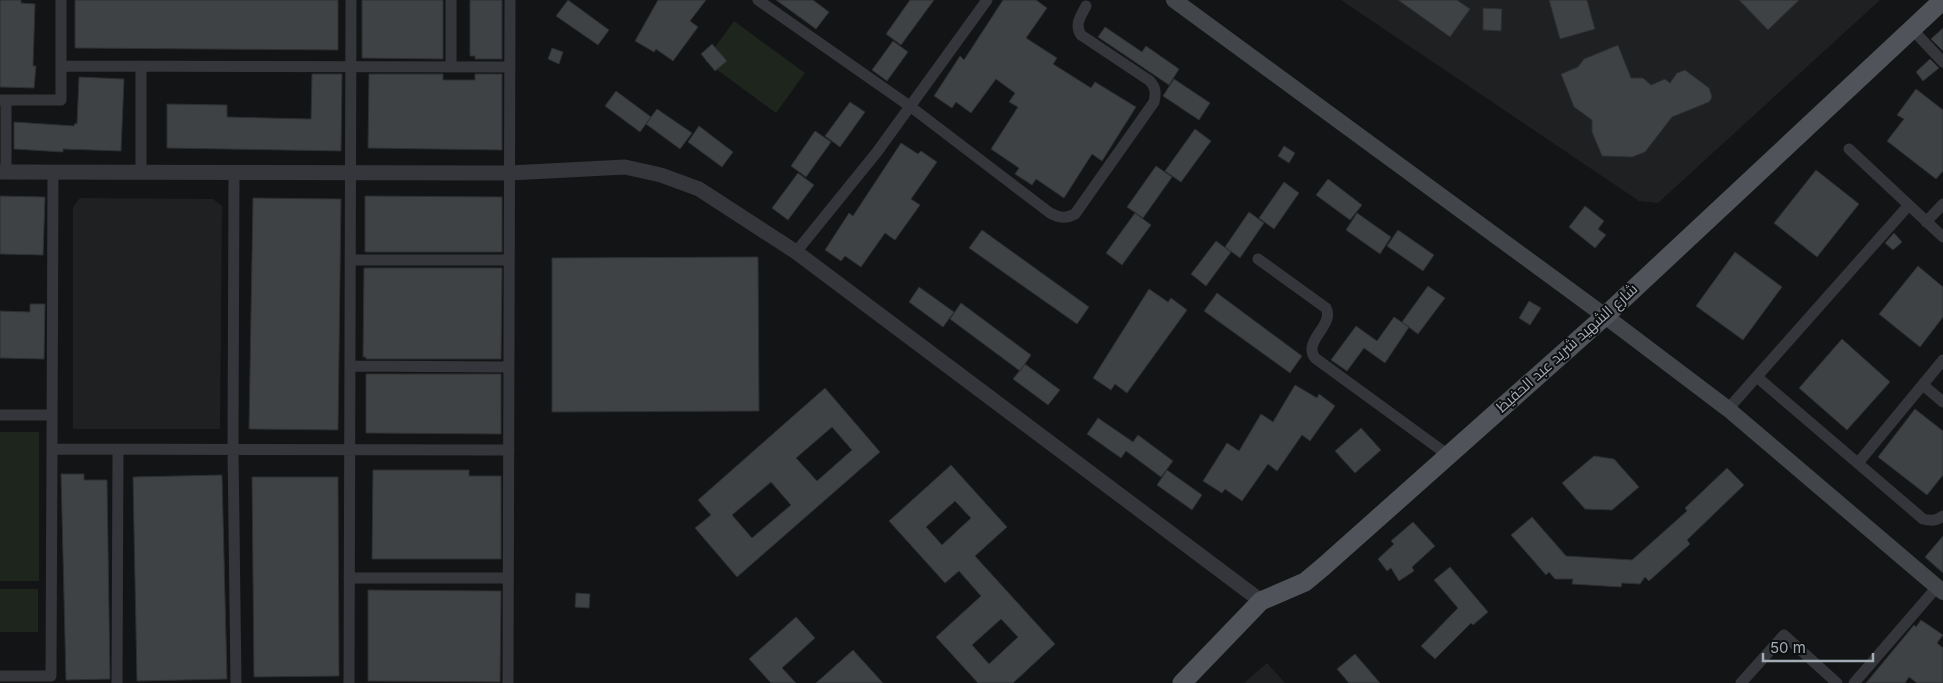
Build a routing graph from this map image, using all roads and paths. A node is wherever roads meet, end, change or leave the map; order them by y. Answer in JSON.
{"nodes":[{"id":1,"x":61,"y":0,"type":"edge"},
{"id":2,"x":351,"y":0,"type":"edge"},
{"id":3,"x":451,"y":0,"type":"edge"},
{"id":4,"x":510,"y":0,"type":"edge"},
{"id":5,"x":758,"y":0,"type":"edge"},
{"id":6,"x":987,"y":0,"type":"edge"},
{"id":7,"x":1174,"y":0,"type":"edge"},
{"id":8,"x":1943,"y":0,"type":"edge"},
{"id":9,"x":1086,"y":6,"type":"dead end"},
{"id":10,"x":1911,"y":28,"type":"junction"},
{"id":11,"x":1943,"y":62,"type":"edge"},
{"id":12,"x":61,"y":66,"type":"junction"},
{"id":13,"x":141,"y":66,"type":"junction"},
{"id":14,"x":351,"y":67,"type":"junction"},
{"id":15,"x":451,"y":67,"type":"junction"},
{"id":16,"x":510,"y":67,"type":"junction"},
{"id":17,"x":3,"y":100,"type":"edge"},
{"id":18,"x":911,"y":107,"type":"junction"},
{"id":19,"x":1849,"y":149,"type":"dead end"},
{"id":20,"x":3,"y":172,"type":"edge"},
{"id":21,"x":53,"y":172,"type":"junction"},
{"id":22,"x":141,"y":172,"type":"junction"},
{"id":23,"x":234,"y":172,"type":"junction"},
{"id":24,"x":350,"y":173,"type":"junction"},
{"id":25,"x":510,"y":173,"type":"junction"},
{"id":26,"x":1943,"y":204,"type":"edge"},
{"id":27,"x":1908,"y":206,"type":"junction"},
{"id":28,"x":1926,"y":222,"type":"junction"},
{"id":29,"x":1943,"y":238,"type":"edge"},
{"id":30,"x":796,"y":252,"type":"junction"},
{"id":31,"x":350,"y":260,"type":"junction"},
{"id":32,"x":509,"y":260,"type":"junction"},
{"id":33,"x":1258,"y":260,"type":"dead end"},
{"id":34,"x":1605,"y":316,"type":"junction"},
{"id":35,"x":1943,"y":360,"type":"edge"},
{"id":36,"x":350,"y":366,"type":"junction"},
{"id":37,"x":509,"y":367,"type":"junction"},
{"id":38,"x":1757,"y":377,"type":"junction"},
{"id":39,"x":1923,"y":385,"type":"junction"},
{"id":40,"x":1943,"y":402,"type":"edge"},
{"id":41,"x":1728,"y":409,"type":"junction"},
{"id":42,"x":0,"y":415,"type":"edge"},
{"id":43,"x":52,"y":415,"type":"junction"},
{"id":44,"x":52,"y":449,"type":"junction"},
{"id":45,"x":118,"y":449,"type":"junction"},
{"id":46,"x":233,"y":449,"type":"junction"},
{"id":47,"x":349,"y":450,"type":"junction"},
{"id":48,"x":509,"y":450,"type":"junction"},
{"id":49,"x":1448,"y":455,"type":"junction"},
{"id":50,"x":1858,"y":463,"type":"junction"},
{"id":51,"x":1943,"y":516,"type":"edge"},
{"id":52,"x":349,"y":578,"type":"junction"},
{"id":53,"x":508,"y":578,"type":"junction"},
{"id":54,"x":1940,"y":589,"type":"edge"},
{"id":55,"x":1260,"y":601,"type":"junction"},
{"id":56,"x":0,"y":676,"type":"edge"},
{"id":57,"x":32,"y":679,"type":"edge"},
{"id":58,"x":117,"y":683,"type":"edge"},
{"id":59,"x":236,"y":683,"type":"edge"},
{"id":60,"x":349,"y":683,"type":"edge"},
{"id":61,"x":508,"y":683,"type":"edge"},
{"id":62,"x":1182,"y":683,"type":"edge"},
{"id":63,"x":1741,"y":683,"type":"edge"},
{"id":64,"x":1838,"y":683,"type":"edge"},
{"id":65,"x":1854,"y":683,"type":"edge"}],
"edges":[{"from":1,"to":12,"type":"street"},
{"from":2,"to":14,"type":"street"},
{"from":3,"to":15,"type":"street"},
{"from":4,"to":16,"type":"street"},
{"from":5,"to":18,"type":"street"},
{"from":6,"to":18,"type":"street"},
{"from":7,"to":34,"type":"main road"},
{"from":8,"to":10,"type":"main road","name":"شارع الشهيد شريد عبد الحفيظ"},
{"from":9,"to":18,"type":"street"},
{"from":10,"to":11,"type":"street"},
{"from":10,"to":34,"type":"main road","name":"شارع الشهيد شريد عبد الحفيظ"},
{"from":12,"to":13,"type":"street"},
{"from":12,"to":17,"type":"street"},
{"from":13,"to":14,"type":"street"},
{"from":13,"to":22,"type":"street"},
{"from":14,"to":15,"type":"street"},
{"from":14,"to":24,"type":"street"},
{"from":15,"to":16,"type":"street"},
{"from":16,"to":25,"type":"street"},
{"from":17,"to":20,"type":"street"},
{"from":18,"to":30,"type":"street"},
{"from":19,"to":27,"type":"street"},
{"from":20,"to":21,"type":"street"},
{"from":21,"to":22,"type":"street"},
{"from":21,"to":43,"type":"street"},
{"from":22,"to":23,"type":"street"},
{"from":23,"to":24,"type":"street"},
{"from":23,"to":46,"type":"street"},
{"from":24,"to":25,"type":"street"},
{"from":24,"to":31,"type":"street"},
{"from":25,"to":30,"type":"street"},
{"from":25,"to":32,"type":"street"},
{"from":26,"to":28,"type":"street"},
{"from":27,"to":28,"type":"street"},
{"from":27,"to":38,"type":"street"},
{"from":28,"to":29,"type":"street"},
{"from":30,"to":55,"type":"street"},
{"from":31,"to":32,"type":"street"},
{"from":31,"to":36,"type":"street"},
{"from":32,"to":37,"type":"street"},
{"from":33,"to":49,"type":"street"},
{"from":34,"to":41,"type":"main road"},
{"from":34,"to":49,"type":"main road","name":"شارع الشهيد شريد عبد الحفيظ"},
{"from":35,"to":39,"type":"street"},
{"from":36,"to":37,"type":"street"},
{"from":36,"to":47,"type":"street"},
{"from":37,"to":48,"type":"street"},
{"from":38,"to":41,"type":"street"},
{"from":38,"to":50,"type":"street"},
{"from":39,"to":40,"type":"street"},
{"from":39,"to":50,"type":"street"},
{"from":41,"to":54,"type":"main road"},
{"from":42,"to":43,"type":"street"},
{"from":43,"to":44,"type":"street"},
{"from":44,"to":45,"type":"street"},
{"from":44,"to":57,"type":"street"},
{"from":45,"to":46,"type":"street"},
{"from":45,"to":58,"type":"street"},
{"from":46,"to":47,"type":"street"},
{"from":46,"to":59,"type":"street"},
{"from":47,"to":48,"type":"street"},
{"from":47,"to":52,"type":"street"},
{"from":48,"to":53,"type":"street"},
{"from":49,"to":55,"type":"main road","name":"شارع الشهيد شريد عبد الحفيظ"},
{"from":50,"to":51,"type":"street"},
{"from":52,"to":53,"type":"street"},
{"from":52,"to":60,"type":"street"},
{"from":53,"to":61,"type":"street"},
{"from":54,"to":65,"type":"street"},
{"from":55,"to":62,"type":"main road","name":"شارع الشهيد شريد عبد الحفيظ"},
{"from":56,"to":57,"type":"street"},
{"from":63,"to":64,"type":"street"}]}
